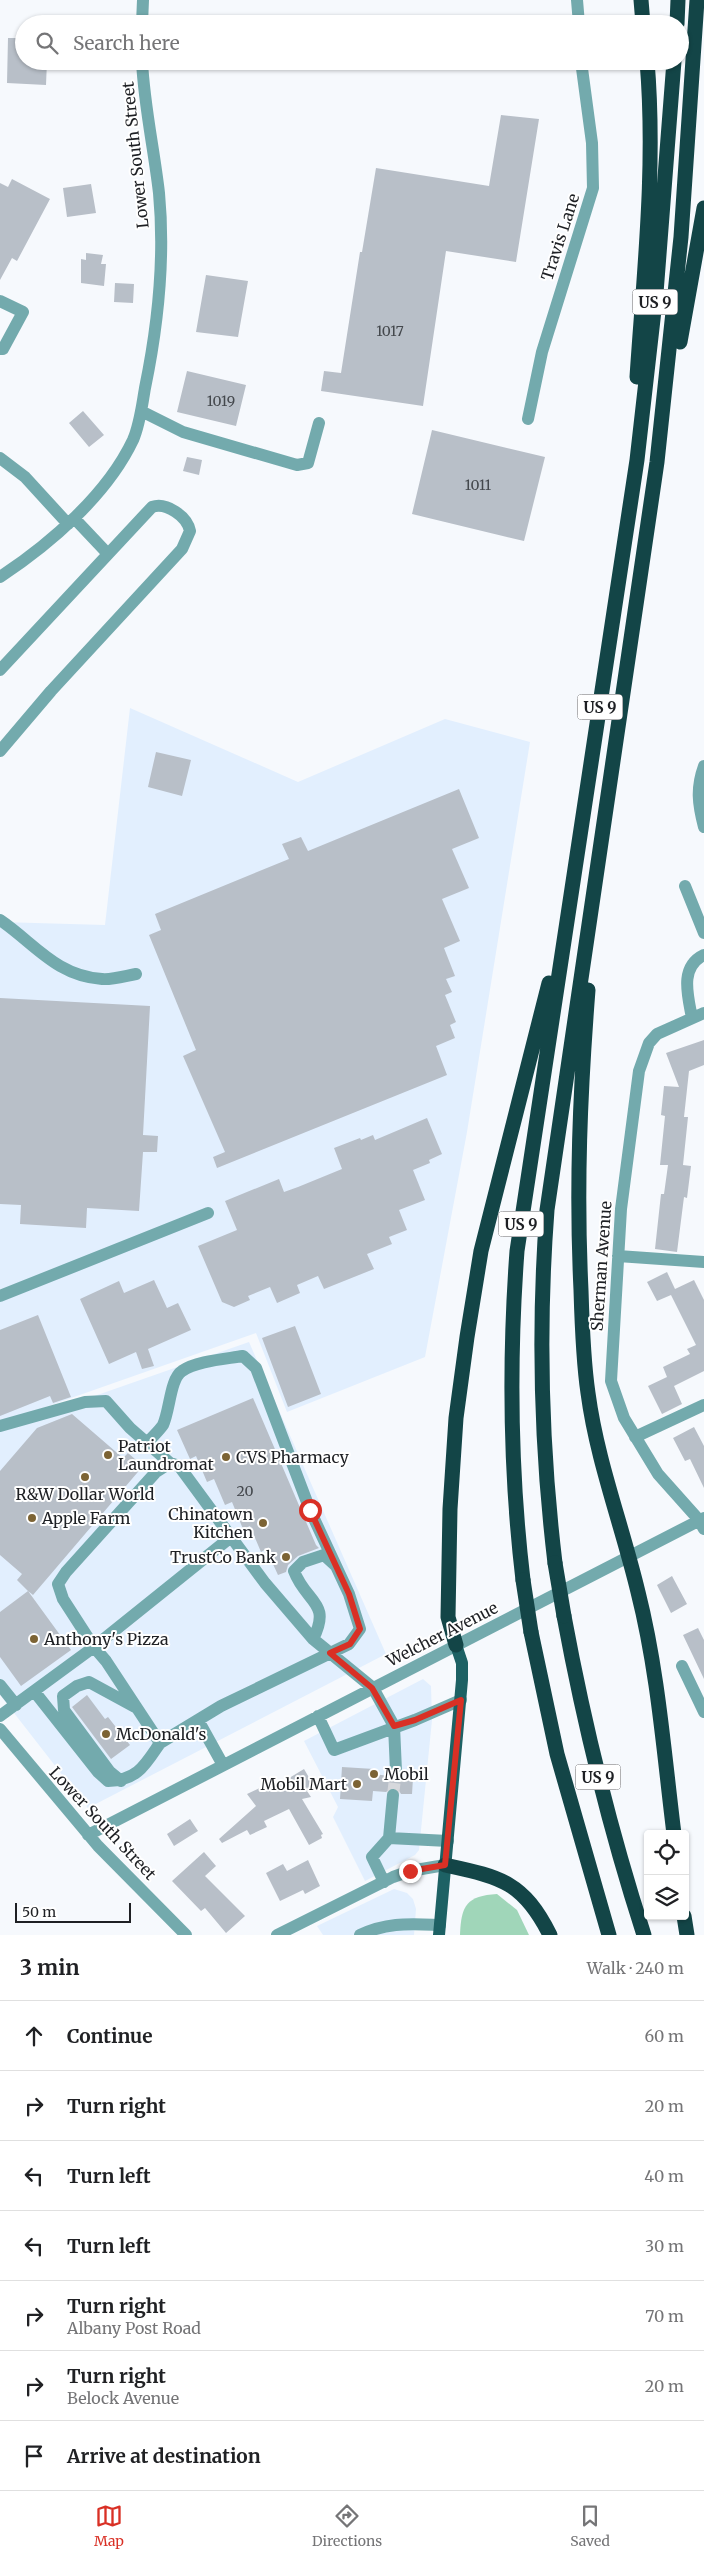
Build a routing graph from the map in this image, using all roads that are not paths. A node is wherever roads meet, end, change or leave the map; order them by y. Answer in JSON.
{"nodes":[{"id":1,"x":143,"y":0,"type":"edge"},
{"id":2,"x":577,"y":0,"type":"edge"},
{"id":3,"x":641,"y":0,"type":"edge"},
{"id":4,"x":678,"y":0,"type":"edge"},
{"id":5,"x":697,"y":0,"type":"edge"},
{"id":6,"x":142,"y":15,"type":"edge"},
{"id":7,"x":578,"y":15,"type":"edge"},
{"id":8,"x":642,"y":15,"type":"edge"},
{"id":9,"x":677,"y":15,"type":"edge"},
{"id":10,"x":143,"y":70,"type":"edge"},
{"id":11,"x":582,"y":70,"type":"edge"},
{"id":12,"x":648,"y":70,"type":"edge"},
{"id":13,"x":673,"y":70,"type":"edge"},
{"id":14,"x":704,"y":208,"type":"edge"},
{"id":15,"x":0,"y":301,"type":"edge"},
{"id":16,"x":0,"y":349,"type":"edge"},
{"id":17,"x":141,"y":411,"type":"junction"},
{"id":18,"x":528,"y":419,"type":"dead end"},
{"id":19,"x":319,"y":422,"type":"dead end"},
{"id":20,"x":0,"y":458,"type":"edge"},
{"id":21,"x":657,"y":462,"type":"junction"},
{"id":22,"x":71,"y":521,"type":"junction"},
{"id":23,"x":625,"y":542,"type":"junction"},
{"id":24,"x":108,"y":554,"type":"junction"},
{"id":25,"x":0,"y":577,"type":"edge"},
{"id":26,"x":0,"y":670,"type":"edge"},
{"id":27,"x":0,"y":751,"type":"edge"},
{"id":28,"x":704,"y":766,"type":"edge"},
{"id":29,"x":704,"y":827,"type":"edge"},
{"id":30,"x":576,"y":872,"type":"junction"},
{"id":31,"x":596,"y":875,"type":"junction"},
{"id":32,"x":686,"y":886,"type":"dead end"},
{"id":33,"x":0,"y":920,"type":"edge"},
{"id":34,"x":704,"y":933,"type":"edge"},
{"id":35,"x":704,"y":955,"type":"edge"},
{"id":36,"x":136,"y":974,"type":"dead end"},
{"id":37,"x":698,"y":1016,"type":"edge"},
{"id":38,"x":208,"y":1213,"type":"dead end"},
{"id":39,"x":618,"y":1256,"type":"junction"},
{"id":40,"x":704,"y":1262,"type":"edge"},
{"id":41,"x":0,"y":1296,"type":"edge"},
{"id":42,"x":704,"y":1406,"type":"edge"},
{"id":43,"x":0,"y":1426,"type":"edge"},
{"id":44,"x":636,"y":1437,"type":"junction"},
{"id":45,"x":147,"y":1443,"type":"junction"},
{"id":46,"x":170,"y":1463,"type":"junction"},
{"id":47,"x":702,"y":1522,"type":"edge"},
{"id":48,"x":231,"y":1537,"type":"junction"},
{"id":49,"x":628,"y":1556,"type":"junction"},
{"id":50,"x":338,"y":1569,"type":"junction"},
{"id":51,"x":313,"y":1639,"type":"junction"},
{"id":52,"x":456,"y":1644,"type":"junction"},
{"id":53,"x":94,"y":1647,"type":"junction"},
{"id":54,"x":330,"y":1653,"type":"junction"},
{"id":55,"x":682,"y":1666,"type":"dead end"},
{"id":56,"x":0,"y":1685,"type":"edge"},
{"id":57,"x":372,"y":1688,"type":"junction"},
{"id":58,"x":34,"y":1691,"type":"junction"},
{"id":59,"x":461,"y":1700,"type":"junction"},
{"id":60,"x":16,"y":1705,"type":"junction"},
{"id":61,"x":138,"y":1708,"type":"junction"},
{"id":62,"x":704,"y":1712,"type":"edge"},
{"id":63,"x":0,"y":1716,"type":"edge"},
{"id":64,"x":318,"y":1716,"type":"junction"},
{"id":65,"x":198,"y":1720,"type":"junction"},
{"id":66,"x":394,"y":1726,"type":"junction"},
{"id":67,"x":0,"y":1729,"type":"edge"},
{"id":68,"x":160,"y":1743,"type":"junction"},
{"id":69,"x":222,"y":1765,"type":"junction"},
{"id":70,"x":396,"y":1771,"type":"tunnel mouth"},
{"id":71,"x":121,"y":1781,"type":"junction"},
{"id":72,"x":393,"y":1796,"type":"tunnel mouth"},
{"id":73,"x":673,"y":1830,"type":"edge"},
{"id":74,"x":88,"y":1835,"type":"junction"},
{"id":75,"x":389,"y":1838,"type":"junction"},
{"id":76,"x":448,"y":1841,"type":"junction"},
{"id":77,"x":445,"y":1865,"type":"junction"},
{"id":78,"x":384,"y":1882,"type":"junction"},
{"id":79,"x":685,"y":1920,"type":"edge"},
{"id":80,"x":405,"y":1929,"type":"edge"},
{"id":81,"x":439,"y":1930,"type":"edge"},
{"id":82,"x":186,"y":1935,"type":"edge"},
{"id":83,"x":277,"y":1935,"type":"edge"},
{"id":84,"x":360,"y":1935,"type":"edge"},
{"id":85,"x":550,"y":1935,"type":"edge"},
{"id":86,"x":609,"y":1935,"type":"edge"},
{"id":87,"x":644,"y":1935,"type":"edge"},
{"id":88,"x":687,"y":1935,"type":"edge"}],
"edges":[{"from":1,"to":6,"type":"street"},
{"from":2,"to":7,"type":"street"},
{"from":3,"to":8,"type":"highway"},
{"from":4,"to":9,"type":"highway"},
{"from":5,"to":21,"type":"highway","number":"US 9"},
{"from":10,"to":17,"type":"street","name":"Lower South Street"},
{"from":11,"to":18,"type":"street","name":"Travis Lane"},
{"from":12,"to":23,"type":"highway"},
{"from":13,"to":23,"type":"highway","number":"US 9"},
{"from":14,"to":21,"type":"highway"},
{"from":15,"to":16,"type":"street"},
{"from":17,"to":19,"type":"street"},
{"from":17,"to":22,"type":"street","name":"Lower South Street"},
{"from":20,"to":22,"type":"street"},
{"from":21,"to":31,"type":"highway","number":"US 9"},
{"from":22,"to":24,"type":"street"},
{"from":22,"to":25,"type":"street","name":"Lower South Street"},
{"from":23,"to":30,"type":"highway","number":"US 9"},
{"from":24,"to":26,"type":"street"},
{"from":24,"to":27,"type":"street"},
{"from":28,"to":29,"type":"street"},
{"from":30,"to":52,"type":"highway"},
{"from":30,"to":86,"type":"highway","number":"US 9","bridge":true},
{"from":31,"to":49,"type":"highway"},
{"from":31,"to":87,"type":"highway","number":"US 9","bridge":true},
{"from":32,"to":34,"type":"street"},
{"from":33,"to":36,"type":"street"},
{"from":35,"to":37,"type":"street"},
{"from":37,"to":39,"type":"street","name":"Sherman Avenue"},
{"from":38,"to":41,"type":"street"},
{"from":39,"to":40,"type":"street"},
{"from":39,"to":44,"type":"street","name":"Sherman Avenue"},
{"from":42,"to":44,"type":"street"},
{"from":43,"to":45,"type":"street"},
{"from":44,"to":47,"type":"street","name":"Sherman Avenue"},
{"from":45,"to":46,"type":"street"},
{"from":45,"to":50,"type":"street"},
{"from":46,"to":48,"type":"street"},
{"from":46,"to":53,"type":"street"},
{"from":47,"to":49,"type":"street","name":"Welcher Avenue"},
{"from":48,"to":51,"type":"street"},
{"from":48,"to":53,"type":"street"},
{"from":49,"to":52,"type":"street","name":"Welcher Avenue"},
{"from":49,"to":73,"type":"highway"},
{"from":50,"to":51,"type":"street"},
{"from":50,"to":54,"type":"street"},
{"from":51,"to":54,"type":"street"},
{"from":52,"to":57,"type":"street","name":"Welcher Avenue"},
{"from":52,"to":59,"type":"main road"},
{"from":53,"to":58,"type":"street"},
{"from":53,"to":61,"type":"street"},
{"from":54,"to":57,"type":"street"},
{"from":54,"to":65,"type":"street"},
{"from":55,"to":62,"type":"street"},
{"from":56,"to":60,"type":"street"},
{"from":57,"to":64,"type":"street","name":"Welcher Avenue"},
{"from":57,"to":66,"type":"street"},
{"from":58,"to":60,"type":"street"},
{"from":58,"to":71,"type":"street"},
{"from":59,"to":66,"type":"street"},
{"from":59,"to":76,"type":"main road"},
{"from":60,"to":63,"type":"street"},
{"from":61,"to":68,"type":"street"},
{"from":61,"to":71,"type":"street"},
{"from":64,"to":66,"type":"street"},
{"from":64,"to":69,"type":"street","name":"Welcher Avenue"},
{"from":65,"to":68,"type":"street"},
{"from":65,"to":69,"type":"street"},
{"from":66,"to":70,"type":"street"},
{"from":67,"to":74,"type":"street","name":"Lower South Street"},
{"from":68,"to":71,"type":"street"},
{"from":69,"to":74,"type":"street","name":"Welcher Avenue"},
{"from":72,"to":75,"type":"street"},
{"from":74,"to":82,"type":"street","name":"Lower South Street"},
{"from":75,"to":76,"type":"street"},
{"from":75,"to":78,"type":"street"},
{"from":76,"to":77,"type":"main road"},
{"from":77,"to":78,"type":"street"},
{"from":77,"to":81,"type":"main road"},
{"from":77,"to":85,"type":"highway"},
{"from":78,"to":83,"type":"street"},
{"from":79,"to":88,"type":"highway"},
{"from":80,"to":81,"type":"street"},
{"from":80,"to":84,"type":"street"}]}
